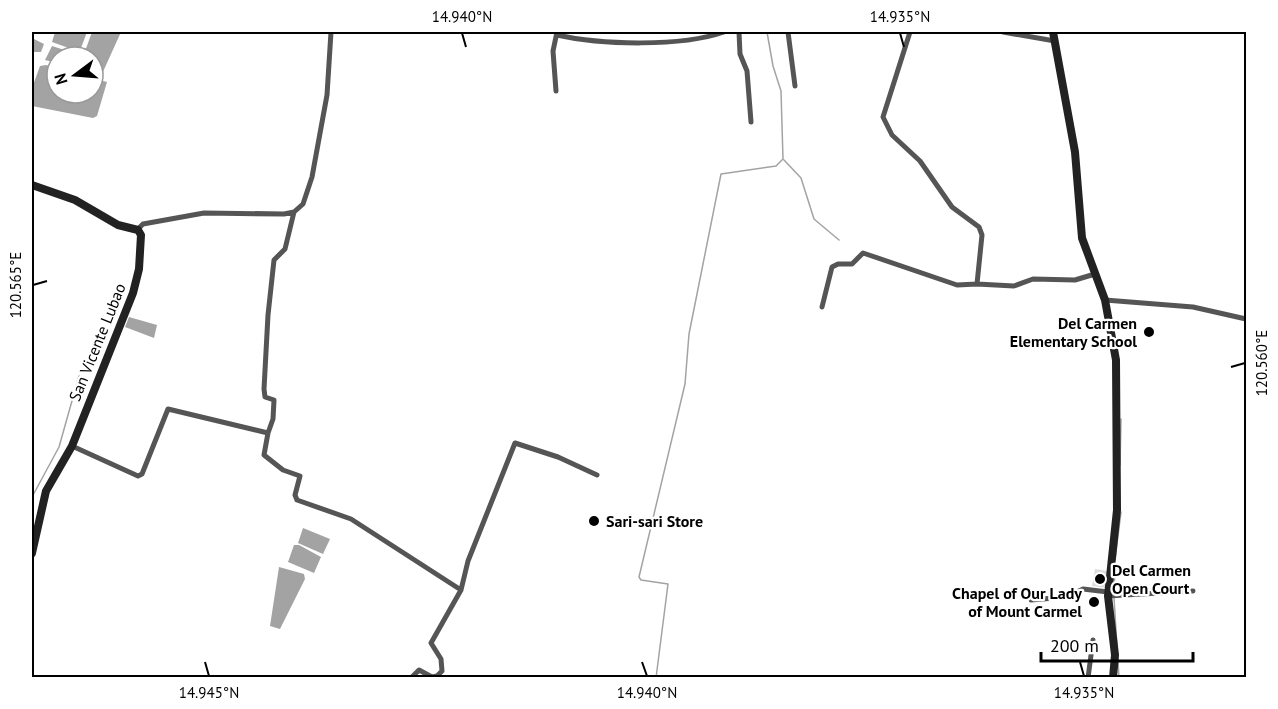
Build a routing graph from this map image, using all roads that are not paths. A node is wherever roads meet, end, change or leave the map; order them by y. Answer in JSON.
{"nodes":[{"id":1,"x":331,"y":32,"type":"edge"},
{"id":2,"x":724,"y":32,"type":"edge"},
{"id":3,"x":739,"y":32,"type":"edge"},
{"id":4,"x":788,"y":32,"type":"edge"},
{"id":5,"x":910,"y":32,"type":"edge"},
{"id":6,"x":1003,"y":32,"type":"edge"},
{"id":7,"x":1053,"y":32,"type":"edge"},
{"id":8,"x":557,"y":33,"type":"edge"},
{"id":9,"x":1055,"y":41,"type":"junction"},
{"id":10,"x":795,"y":86,"type":"dead end"},
{"id":11,"x":556,"y":91,"type":"dead end"},
{"id":12,"x":751,"y":122,"type":"dead end"},
{"id":13,"x":32,"y":185,"type":"edge"},
{"id":14,"x":294,"y":212,"type":"junction"},
{"id":15,"x":131,"y":228,"type":"junction"},
{"id":16,"x":1095,"y":274,"type":"junction"},
{"id":17,"x":977,"y":284,"type":"junction"},
{"id":18,"x":1105,"y":300,"type":"junction"},
{"id":19,"x":822,"y":307,"type":"dead end"},
{"id":20,"x":1246,"y":319,"type":"edge"},
{"id":21,"x":268,"y":434,"type":"junction"},
{"id":22,"x":72,"y":446,"type":"junction"},
{"id":23,"x":597,"y":475,"type":"dead end"},
{"id":24,"x":32,"y":553,"type":"edge"},
{"id":25,"x":461,"y":590,"type":"junction"},
{"id":26,"x":1193,"y":591,"type":"dead end"},
{"id":27,"x":1108,"y":594,"type":"junction"},
{"id":28,"x":1031,"y":600,"type":"dead end"},
{"id":29,"x":1093,"y":640,"type":"dead end"},
{"id":30,"x":411,"y":678,"type":"edge"},
{"id":31,"x":1088,"y":678,"type":"edge"},
{"id":32,"x":1113,"y":678,"type":"edge"}],
"edges":[{"from":1,"to":14,"type":"street"},
{"from":2,"to":8,"type":"street"},
{"from":3,"to":12,"type":"street"},
{"from":4,"to":10,"type":"street"},
{"from":5,"to":17,"type":"street"},
{"from":6,"to":9,"type":"street"},
{"from":7,"to":9,"type":"street"},
{"from":8,"to":11,"type":"street"},
{"from":9,"to":16,"type":"street"},
{"from":13,"to":15,"type":"street"},
{"from":14,"to":15,"type":"street"},
{"from":14,"to":21,"type":"street"},
{"from":15,"to":22,"type":"street","name":"San Vicente Lubao"},
{"from":16,"to":17,"type":"street"},
{"from":16,"to":18,"type":"street"},
{"from":17,"to":19,"type":"street"},
{"from":18,"to":20,"type":"street"},
{"from":18,"to":27,"type":"street"},
{"from":21,"to":22,"type":"street"},
{"from":21,"to":25,"type":"street"},
{"from":22,"to":24,"type":"street","name":"San Vicente Lubao"},
{"from":23,"to":25,"type":"street"},
{"from":25,"to":30,"type":"street"},
{"from":26,"to":27,"type":"street"},
{"from":27,"to":28,"type":"street"},
{"from":27,"to":32,"type":"street"},
{"from":29,"to":31,"type":"street"}]}
